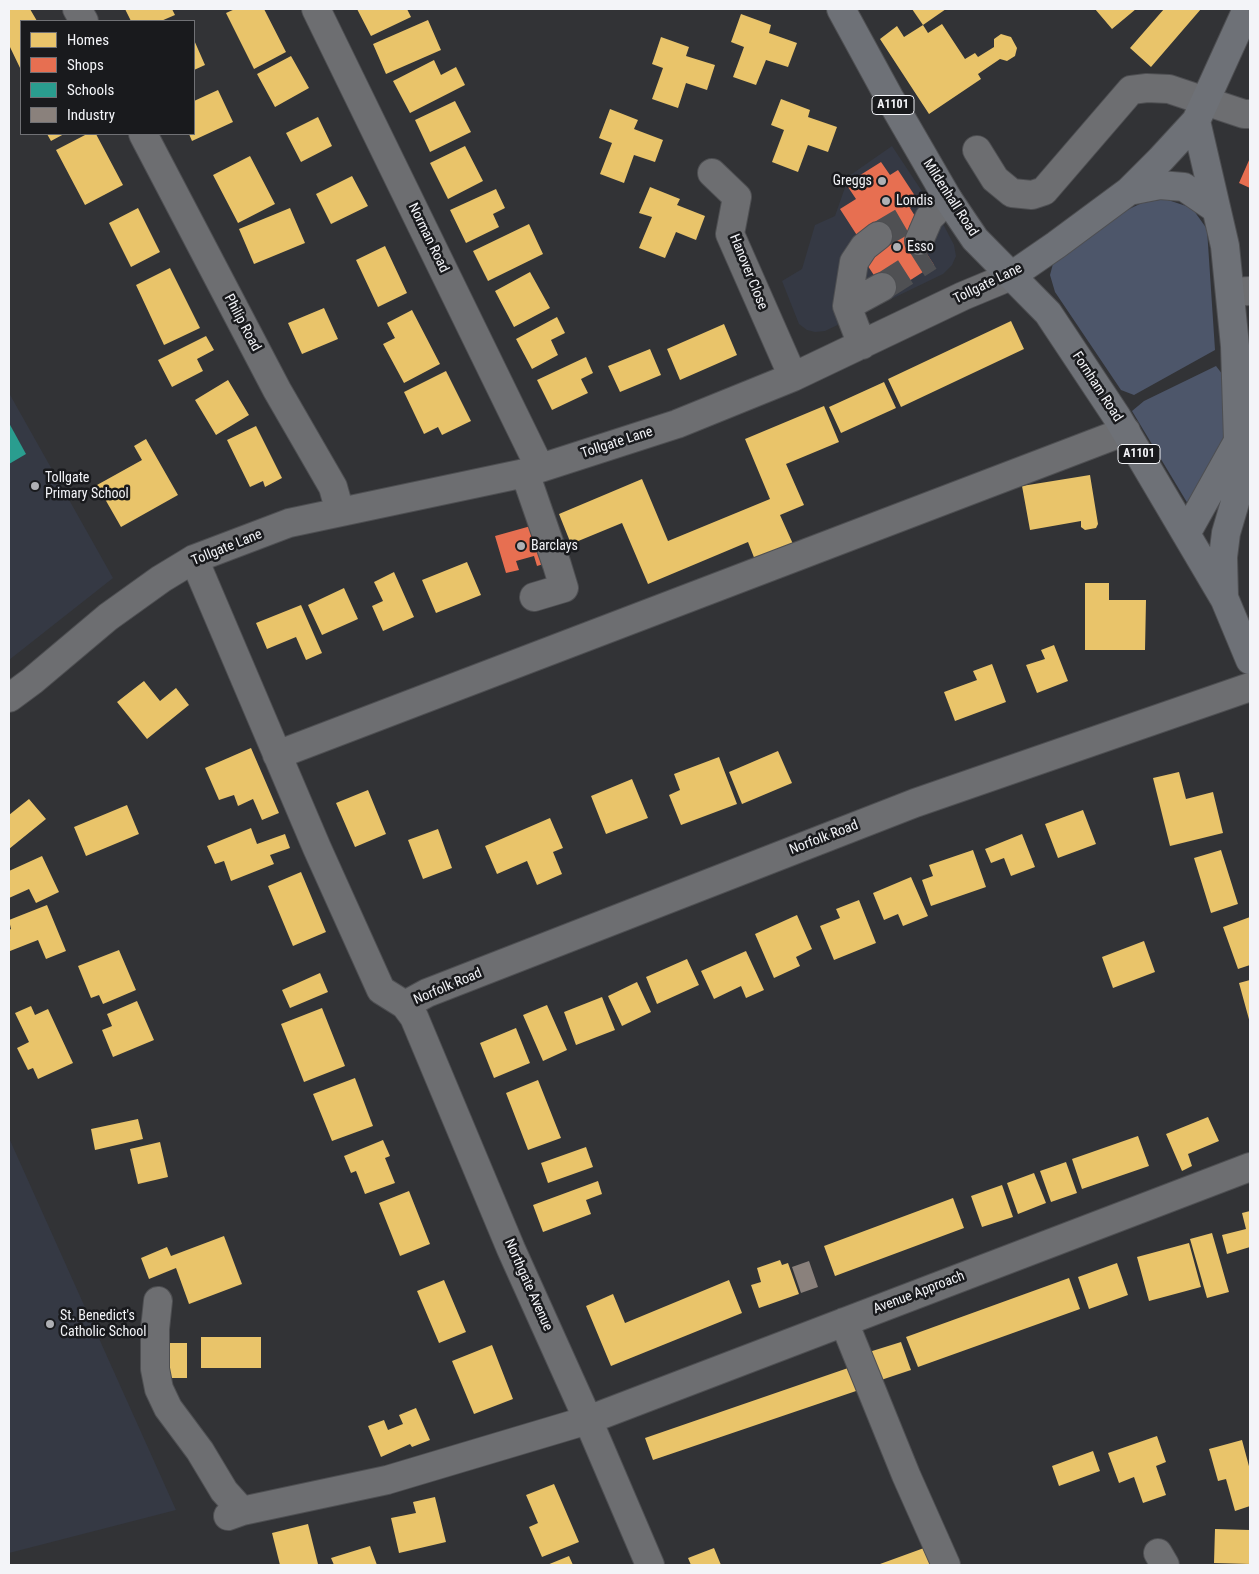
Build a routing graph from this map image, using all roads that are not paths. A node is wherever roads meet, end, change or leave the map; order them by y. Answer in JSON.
{"nodes":[{"id":1,"x":77,"y":9,"type":"edge"},
{"id":2,"x":316,"y":9,"type":"edge"},
{"id":3,"x":841,"y":9,"type":"edge"},
{"id":4,"x":1247,"y":9,"type":"edge"},
{"id":5,"x":83,"y":20,"type":"edge"},
{"id":6,"x":1200,"y":111,"type":"junction"},
{"id":7,"x":1250,"y":114,"type":"edge"},
{"id":8,"x":144,"y":135,"type":"edge"},
{"id":9,"x":977,"y":150,"type":"dead end"},
{"id":10,"x":712,"y":173,"type":"dead end"},
{"id":11,"x":1129,"y":191,"type":"junction"},
{"id":12,"x":1216,"y":209,"type":"junction"},
{"id":13,"x":878,"y":236,"type":"tunnel mouth"},
{"id":14,"x":1011,"y":276,"type":"junction"},
{"id":15,"x":877,"y":279,"type":"tunnel mouth"},
{"id":16,"x":1240,"y":291,"type":"edge"},
{"id":17,"x":847,"y":306,"type":"junction"},
{"id":18,"x":862,"y":345,"type":"junction"},
{"id":19,"x":793,"y":377,"type":"junction"},
{"id":20,"x":1126,"y":431,"type":"junction"},
{"id":21,"x":1238,"y":441,"type":"junction"},
{"id":22,"x":532,"y":471,"type":"junction"},
{"id":23,"x":1247,"y":474,"type":"edge"},
{"id":24,"x":340,"y":512,"type":"junction"},
{"id":25,"x":1186,"y":534,"type":"junction"},
{"id":26,"x":194,"y":559,"type":"junction"},
{"id":27,"x":534,"y":597,"type":"dead end"},
{"id":28,"x":1225,"y":600,"type":"junction"},
{"id":29,"x":1250,"y":660,"type":"edge"},
{"id":30,"x":1250,"y":687,"type":"edge"},
{"id":31,"x":9,"y":698,"type":"edge"},
{"id":32,"x":277,"y":756,"type":"junction"},
{"id":33,"x":405,"y":1005,"type":"junction"},
{"id":34,"x":1250,"y":1167,"type":"edge"},
{"id":35,"x":158,"y":1301,"type":"dead end"},
{"id":36,"x":844,"y":1322,"type":"junction"},
{"id":37,"x":588,"y":1420,"type":"junction"},
{"id":38,"x":650,"y":1565,"type":"edge"},
{"id":39,"x":946,"y":1565,"type":"edge"}],
"edges":[{"from":1,"to":5,"type":"street"},
{"from":2,"to":22,"type":"street","name":"Norman Road"},
{"from":3,"to":14,"type":"main road","name":"Mildenhall Road","number":"A1101"},
{"from":4,"to":6,"type":"main road"},
{"from":6,"to":7,"type":"street"},
{"from":6,"to":9,"type":"street"},
{"from":6,"to":11,"type":"main road","name":"Tollgate Lane"},
{"from":6,"to":12,"type":"main road","name":"Fornham Road","number":"A1101"},
{"from":8,"to":24,"type":"street","name":"Philip Road"},
{"from":10,"to":19,"type":"street","name":"Hanover Close"},
{"from":11,"to":12,"type":"main road"},
{"from":11,"to":14,"type":"main road","name":"Tollgate Lane"},
{"from":12,"to":16,"type":"main road","name":"Fornham Road","number":"A1101"},
{"from":13,"to":17,"type":"street"},
{"from":14,"to":18,"type":"street","name":"Tollgate Lane"},
{"from":14,"to":20,"type":"main road","name":"Fornham Road","number":"A1101"},
{"from":15,"to":17,"type":"street"},
{"from":16,"to":21,"type":"main road","name":"Fornham Road","number":"A1101"},
{"from":17,"to":18,"type":"street"},
{"from":18,"to":19,"type":"street","name":"Tollgate Lane"},
{"from":19,"to":22,"type":"street","name":"Tollgate Lane"},
{"from":20,"to":25,"type":"main road","name":"Fornham Road","number":"A1101"},
{"from":20,"to":32,"type":"street"},
{"from":21,"to":23,"type":"main road","name":"Fornham Road","number":"A1101"},
{"from":21,"to":25,"type":"main road"},
{"from":22,"to":24,"type":"street","name":"Tollgate Lane"},
{"from":22,"to":27,"type":"street","name":"Norman Road"},
{"from":23,"to":28,"type":"main road","name":"Fornham Road","number":"A1101"},
{"from":24,"to":26,"type":"street","name":"Tollgate Lane"},
{"from":25,"to":28,"type":"main road","name":"Fornham Road","number":"A1101"},
{"from":26,"to":31,"type":"street","name":"Tollgate Lane"},
{"from":26,"to":32,"type":"street"},
{"from":28,"to":29,"type":"main road","name":"Fornham Road","number":"A1101"},
{"from":30,"to":33,"type":"street","name":"Norfolk Road"},
{"from":32,"to":33,"type":"street"},
{"from":33,"to":37,"type":"street","name":"Northgate Avenue"},
{"from":34,"to":36,"type":"street","name":"Avenue Approach"},
{"from":35,"to":37,"type":"street","name":"Avenue Approach"},
{"from":36,"to":37,"type":"street","name":"Avenue Approach"},
{"from":36,"to":39,"type":"street"},
{"from":37,"to":38,"type":"street","name":"Northgate Avenue"}]}
